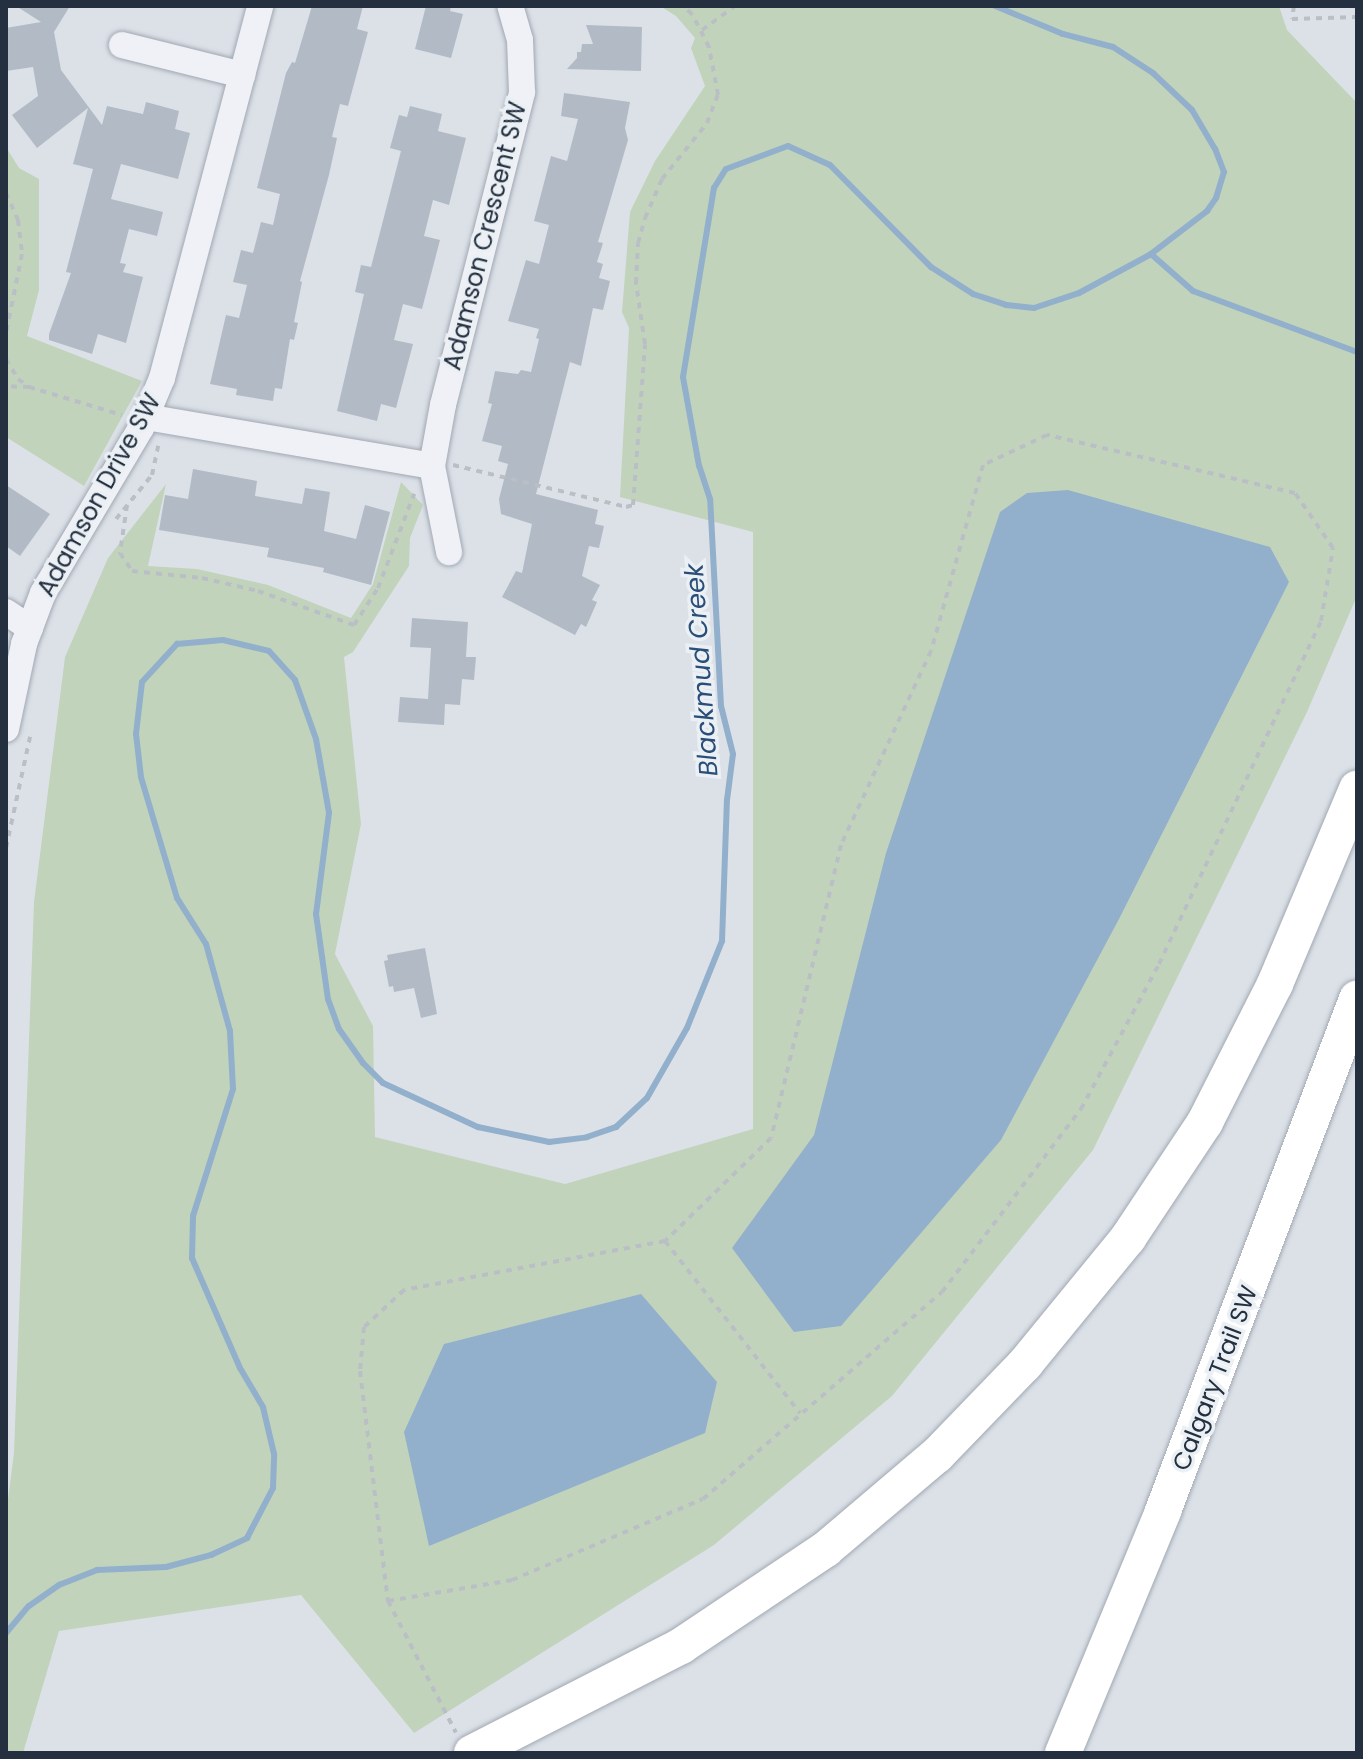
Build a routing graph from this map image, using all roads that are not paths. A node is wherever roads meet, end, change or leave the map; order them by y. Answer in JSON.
{"nodes":[{"id":1,"x":260,"y":6,"type":"edge"},
{"id":2,"x":510,"y":6,"type":"edge"},
{"id":3,"x":122,"y":45,"type":"dead end"},
{"id":4,"x":242,"y":75,"type":"junction"},
{"id":5,"x":143,"y":425,"type":"junction"},
{"id":6,"x":444,"y":466,"type":"junction"},
{"id":7,"x":449,"y":552,"type":"dead end"},
{"id":8,"x":6,"y":612,"type":"edge"},
{"id":9,"x":30,"y":628,"type":"junction"},
{"id":10,"x":19,"y":728,"type":"edge"},
{"id":11,"x":1357,"y":789,"type":"edge"},
{"id":12,"x":1357,"y":999,"type":"edge"},
{"id":13,"x":466,"y":1746,"type":"edge"},
{"id":14,"x":1063,"y":1753,"type":"edge"}],
"edges":[{"from":1,"to":4,"type":"street","name":"Adamson Drive SW"},
{"from":2,"to":6,"type":"street","name":"Adamson Crescent SW"},
{"from":3,"to":4,"type":"street"},
{"from":4,"to":5,"type":"street","name":"Adamson Drive SW"},
{"from":5,"to":6,"type":"street"},
{"from":5,"to":9,"type":"street","name":"Adamson Drive SW"},
{"from":6,"to":7,"type":"street","name":"Adamson Crescent SW"},
{"from":8,"to":9,"type":"street"},
{"from":9,"to":10,"type":"street","name":"Adamson Drive SW"},
{"from":11,"to":13,"type":"highway"},
{"from":12,"to":14,"type":"highway","name":"Calgary Trail SW"}]}
